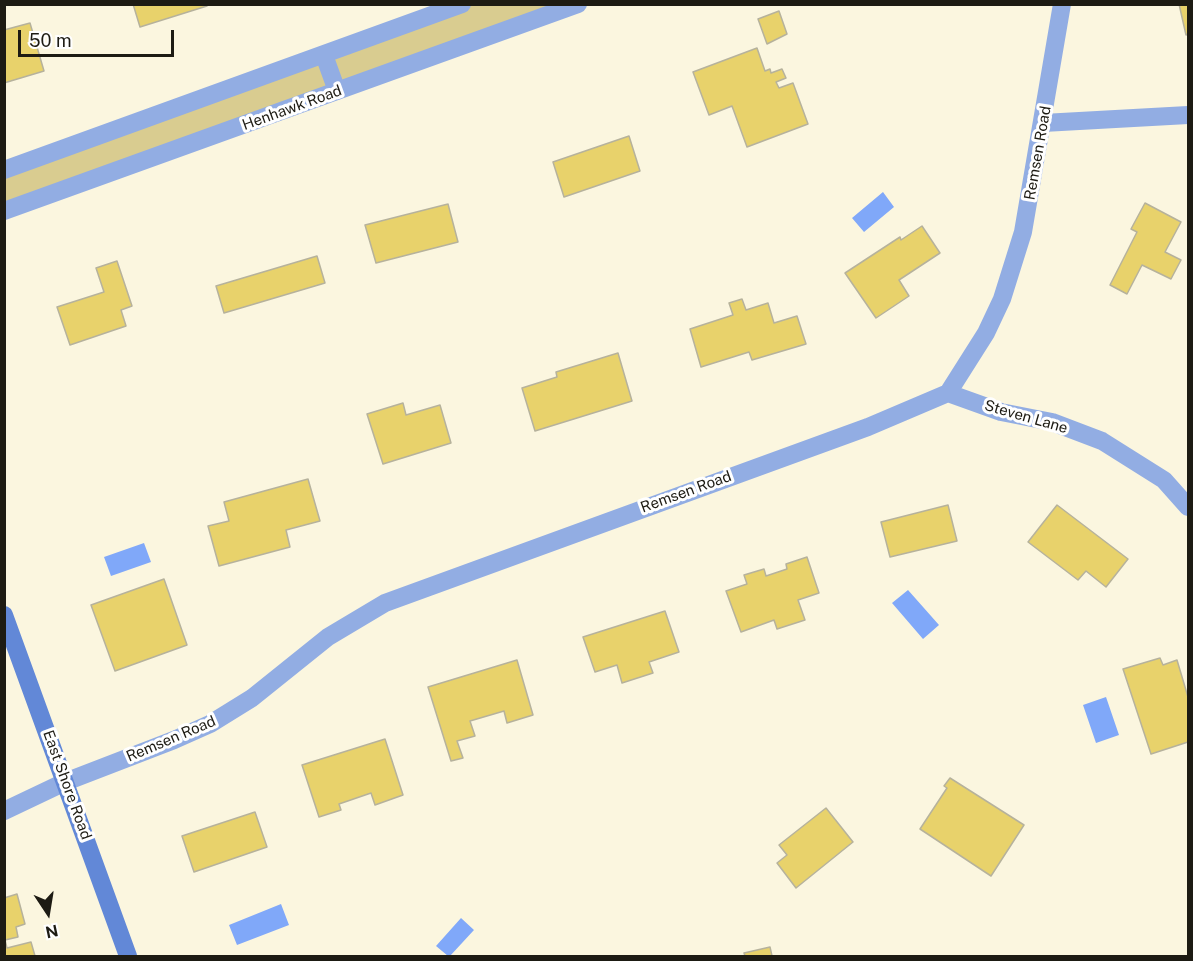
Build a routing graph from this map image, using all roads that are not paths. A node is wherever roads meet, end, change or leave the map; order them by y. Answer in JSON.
{"nodes":[{"id":1,"x":462,"y":4,"type":"edge"},
{"id":2,"x":579,"y":4,"type":"edge"},
{"id":3,"x":1062,"y":4,"type":"edge"},
{"id":4,"x":324,"y":55,"type":"junction"},
{"id":5,"x":337,"y":91,"type":"junction"},
{"id":6,"x":1188,"y":115,"type":"edge"},
{"id":7,"x":1043,"y":123,"type":"junction"},
{"id":8,"x":4,"y":170,"type":"edge"},
{"id":9,"x":4,"y":211,"type":"edge"},
{"id":10,"x":948,"y":393,"type":"junction"},
{"id":11,"x":1188,"y":507,"type":"edge"},
{"id":12,"x":4,"y":615,"type":"edge"},
{"id":13,"x":65,"y":782,"type":"junction"},
{"id":14,"x":4,"y":811,"type":"edge"},
{"id":15,"x":128,"y":957,"type":"edge"}],
"edges":[{"from":1,"to":4,"type":"street"},
{"from":2,"to":5,"type":"street","name":"Henhawk Road"},
{"from":3,"to":7,"type":"street","name":"Remsen Road"},
{"from":4,"to":5,"type":"street"},
{"from":4,"to":8,"type":"street"},
{"from":5,"to":9,"type":"street","name":"Henhawk Road"},
{"from":6,"to":7,"type":"street"},
{"from":7,"to":10,"type":"street","name":"Remsen Road"},
{"from":10,"to":11,"type":"street","name":"Steven Lane"},
{"from":10,"to":13,"type":"street","name":"Remsen Road"},
{"from":12,"to":13,"type":"main road","name":"East Shore Road"},
{"from":13,"to":14,"type":"street","name":"Remsen Road"},
{"from":13,"to":15,"type":"main road","name":"East Shore Road"}]}
